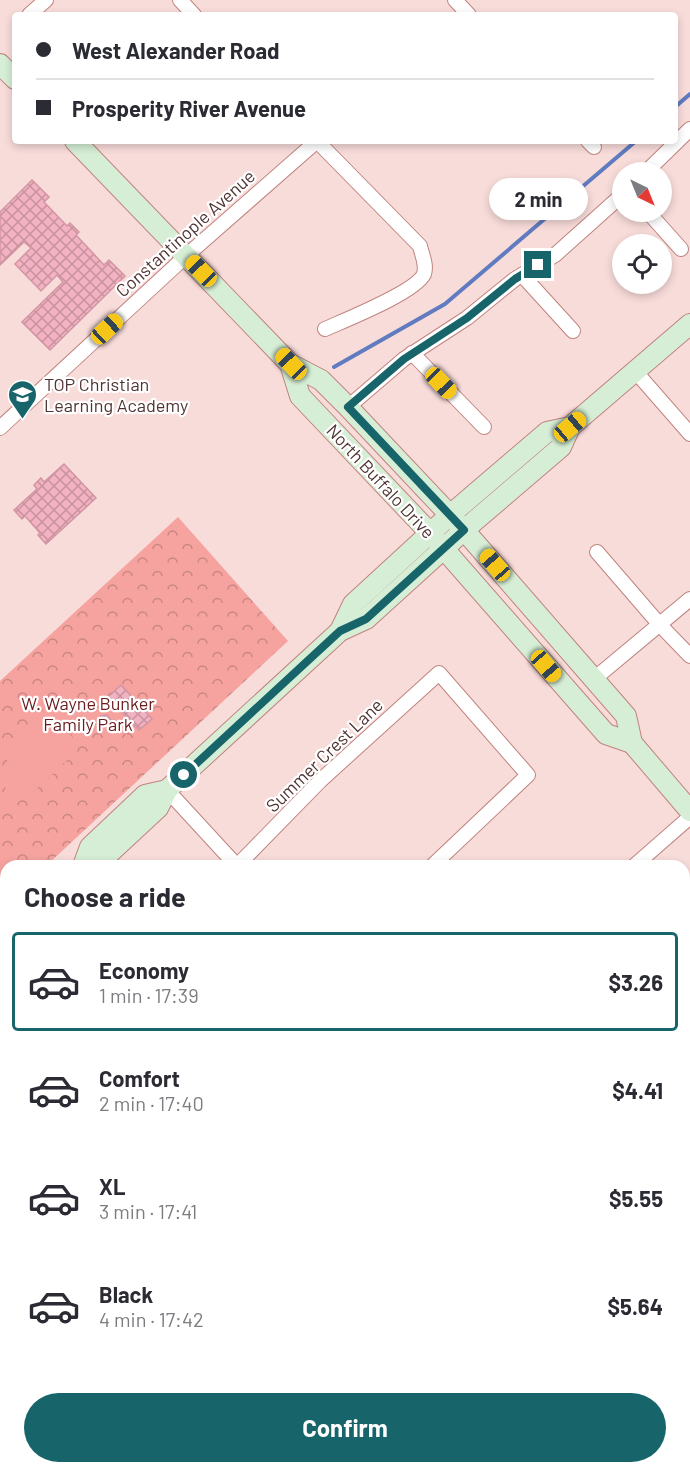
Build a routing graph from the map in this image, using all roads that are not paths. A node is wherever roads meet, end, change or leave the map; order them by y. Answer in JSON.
{"nodes":[{"id":1,"x":46,"y":0,"type":"edge"},
{"id":2,"x":180,"y":0,"type":"edge"},
{"id":3,"x":455,"y":0,"type":"edge"},
{"id":4,"x":32,"y":12,"type":"edge"},
{"id":5,"x":191,"y":12,"type":"edge"},
{"id":6,"x":466,"y":12,"type":"edge"},
{"id":7,"x":0,"y":64,"type":"edge"},
{"id":8,"x":12,"y":76,"type":"edge"},
{"id":9,"x":690,"y":129,"type":"edge"},
{"id":10,"x":678,"y":141,"type":"edge"},
{"id":11,"x":78,"y":144,"type":"edge"},
{"id":12,"x":314,"y":144,"type":"edge"},
{"id":13,"x":320,"y":144,"type":"edge"},
{"id":14,"x":675,"y":144,"type":"edge"},
{"id":15,"x":656,"y":162,"type":"edge"},
{"id":16,"x":612,"y":204,"type":"edge"},
{"id":17,"x":657,"y":222,"type":"edge"},
{"id":18,"x":681,"y":249,"type":"dead end"},
{"id":19,"x":186,"y":256,"type":"junction"},
{"id":20,"x":522,"y":275,"type":"junction"},
{"id":21,"x":690,"y":324,"type":"edge"},
{"id":22,"x":325,"y":329,"type":"dead end"},
{"id":23,"x":573,"y":331,"type":"dead end"},
{"id":24,"x":412,"y":353,"type":"junction"},
{"id":25,"x":291,"y":364,"type":"junction"},
{"id":26,"x":635,"y":371,"type":"junction"},
{"id":27,"x":348,"y":407,"type":"junction"},
{"id":28,"x":484,"y":427,"type":"dead end"},
{"id":29,"x":570,"y":427,"type":"junction"},
{"id":30,"x":0,"y":428,"type":"edge"},
{"id":31,"x":690,"y":434,"type":"edge"},
{"id":32,"x":450,"y":515,"type":"junction"},
{"id":33,"x":464,"y":530,"type":"junction"},
{"id":34,"x":430,"y":532,"type":"junction"},
{"id":35,"x":444,"y":548,"type":"junction"},
{"id":36,"x":597,"y":552,"type":"dead end"},
{"id":37,"x":690,"y":599,"type":"edge"},
{"id":38,"x":660,"y":625,"type":"junction"},
{"id":39,"x":340,"y":631,"type":"junction"},
{"id":40,"x":690,"y":656,"type":"edge"},
{"id":41,"x":594,"y":679,"type":"junction"},
{"id":42,"x":632,"y":743,"type":"junction"},
{"id":43,"x":167,"y":790,"type":"junction"},
{"id":44,"x":690,"y":811,"type":"edge"},
{"id":45,"x":690,"y":817,"type":"edge"},
{"id":46,"x":85,"y":860,"type":"edge"},
{"id":47,"x":102,"y":860,"type":"edge"},
{"id":48,"x":232,"y":860,"type":"edge"},
{"id":49,"x":242,"y":860,"type":"edge"},
{"id":50,"x":438,"y":860,"type":"edge"},
{"id":51,"x":641,"y":860,"type":"edge"}],
"edges":[{"from":1,"to":4,"type":"street"},
{"from":2,"to":5,"type":"street"},
{"from":3,"to":6,"type":"street"},
{"from":7,"to":8,"type":"main road"},
{"from":9,"to":10,"type":"street"},
{"from":11,"to":19,"type":"main road","name":"North Buffalo Drive"},
{"from":12,"to":19,"type":"street","name":"Constantinople Avenue"},
{"from":13,"to":22,"type":"street"},
{"from":14,"to":15,"type":"street"},
{"from":16,"to":20,"type":"street"},
{"from":17,"to":18,"type":"street"},
{"from":19,"to":25,"type":"main road","name":"North Buffalo Drive"},
{"from":19,"to":30,"type":"street","name":"Constantinople Avenue"},
{"from":20,"to":23,"type":"street"},
{"from":20,"to":24,"type":"street"},
{"from":21,"to":26,"type":"main road"},
{"from":24,"to":27,"type":"street"},
{"from":24,"to":28,"type":"street"},
{"from":25,"to":27,"type":"main road","name":"North Buffalo Drive"},
{"from":25,"to":34,"type":"main road","name":"North Buffalo Drive"},
{"from":26,"to":29,"type":"main road"},
{"from":26,"to":31,"type":"street"},
{"from":27,"to":32,"type":"main road","name":"North Buffalo Drive"},
{"from":29,"to":32,"type":"main road"},
{"from":29,"to":33,"type":"main road"},
{"from":32,"to":33,"type":"main road","name":"North Buffalo Drive"},
{"from":32,"to":34,"type":"main road"},
{"from":33,"to":35,"type":"main road"},
{"from":33,"to":41,"type":"main road","name":"North Buffalo Drive"},
{"from":34,"to":35,"type":"main road","name":"North Buffalo Drive"},
{"from":34,"to":39,"type":"main road"},
{"from":35,"to":39,"type":"main road"},
{"from":35,"to":42,"type":"main road","name":"North Buffalo Drive"},
{"from":36,"to":38,"type":"street"},
{"from":37,"to":38,"type":"street"},
{"from":38,"to":40,"type":"street"},
{"from":38,"to":41,"type":"street"},
{"from":39,"to":43,"type":"main road"},
{"from":41,"to":42,"type":"main road","name":"North Buffalo Drive"},
{"from":42,"to":44,"type":"main road","name":"North Buffalo Drive"},
{"from":43,"to":46,"type":"main road"},
{"from":43,"to":47,"type":"main road"},
{"from":43,"to":48,"type":"street"},
{"from":45,"to":51,"type":"street"},
{"from":49,"to":50,"type":"street","name":"Summer Crest Lane"}]}
